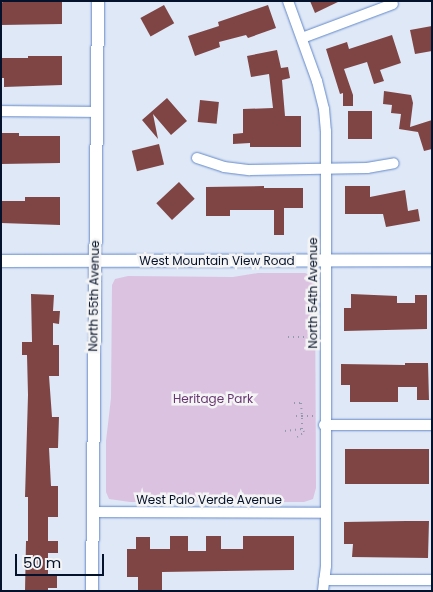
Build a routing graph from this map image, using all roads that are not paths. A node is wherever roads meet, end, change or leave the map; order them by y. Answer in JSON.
{"nodes":[{"id":1,"x":98,"y":1,"type":"edge"},
{"id":2,"x":288,"y":1,"type":"edge"},
{"id":3,"x":393,"y":4,"type":"dead end"},
{"id":4,"x":302,"y":38,"type":"junction"},
{"id":5,"x":1,"y":111,"type":"edge"},
{"id":6,"x":97,"y":112,"type":"junction"},
{"id":7,"x":197,"y":158,"type":"dead end"},
{"id":8,"x":394,"y":163,"type":"dead end"},
{"id":9,"x":325,"y":169,"type":"junction"},
{"id":10,"x":432,"y":260,"type":"edge"},
{"id":11,"x":1,"y":261,"type":"edge"},
{"id":12,"x":94,"y":261,"type":"junction"},
{"id":13,"x":325,"y":261,"type":"junction"},
{"id":14,"x":324,"y":420,"type":"junction"},
{"id":15,"x":432,"y":425,"type":"edge"},
{"id":16,"x":92,"y":512,"type":"junction"},
{"id":17,"x":325,"y":513,"type":"junction"},
{"id":18,"x":432,"y":580,"type":"edge"},
{"id":19,"x":324,"y":586,"type":"edge"},
{"id":20,"x":92,"y":591,"type":"edge"}],
"edges":[{"from":1,"to":6,"type":"street","name":"North 55th Avenue"},
{"from":2,"to":4,"type":"street","name":"North 54th Avenue"},
{"from":3,"to":4,"type":"street"},
{"from":4,"to":9,"type":"street","name":"North 54th Avenue"},
{"from":5,"to":6,"type":"street"},
{"from":6,"to":12,"type":"street","name":"North 55th Avenue"},
{"from":7,"to":9,"type":"street"},
{"from":8,"to":9,"type":"street"},
{"from":9,"to":13,"type":"street","name":"North 54th Avenue"},
{"from":10,"to":13,"type":"street","name":"West Mountain View Road"},
{"from":11,"to":12,"type":"street","name":"West Mountain View Road"},
{"from":12,"to":13,"type":"street","name":"West Mountain View Road"},
{"from":12,"to":16,"type":"street","name":"North 55th Avenue"},
{"from":13,"to":14,"type":"street","name":"North 54th Avenue"},
{"from":14,"to":15,"type":"street"},
{"from":14,"to":17,"type":"street","name":"North 54th Avenue"},
{"from":16,"to":17,"type":"street","name":"West Palo Verde Avenue"},
{"from":16,"to":20,"type":"street","name":"North 55th Avenue"},
{"from":17,"to":19,"type":"street","name":"North 54th Avenue"},
{"from":18,"to":19,"type":"street"}]}
